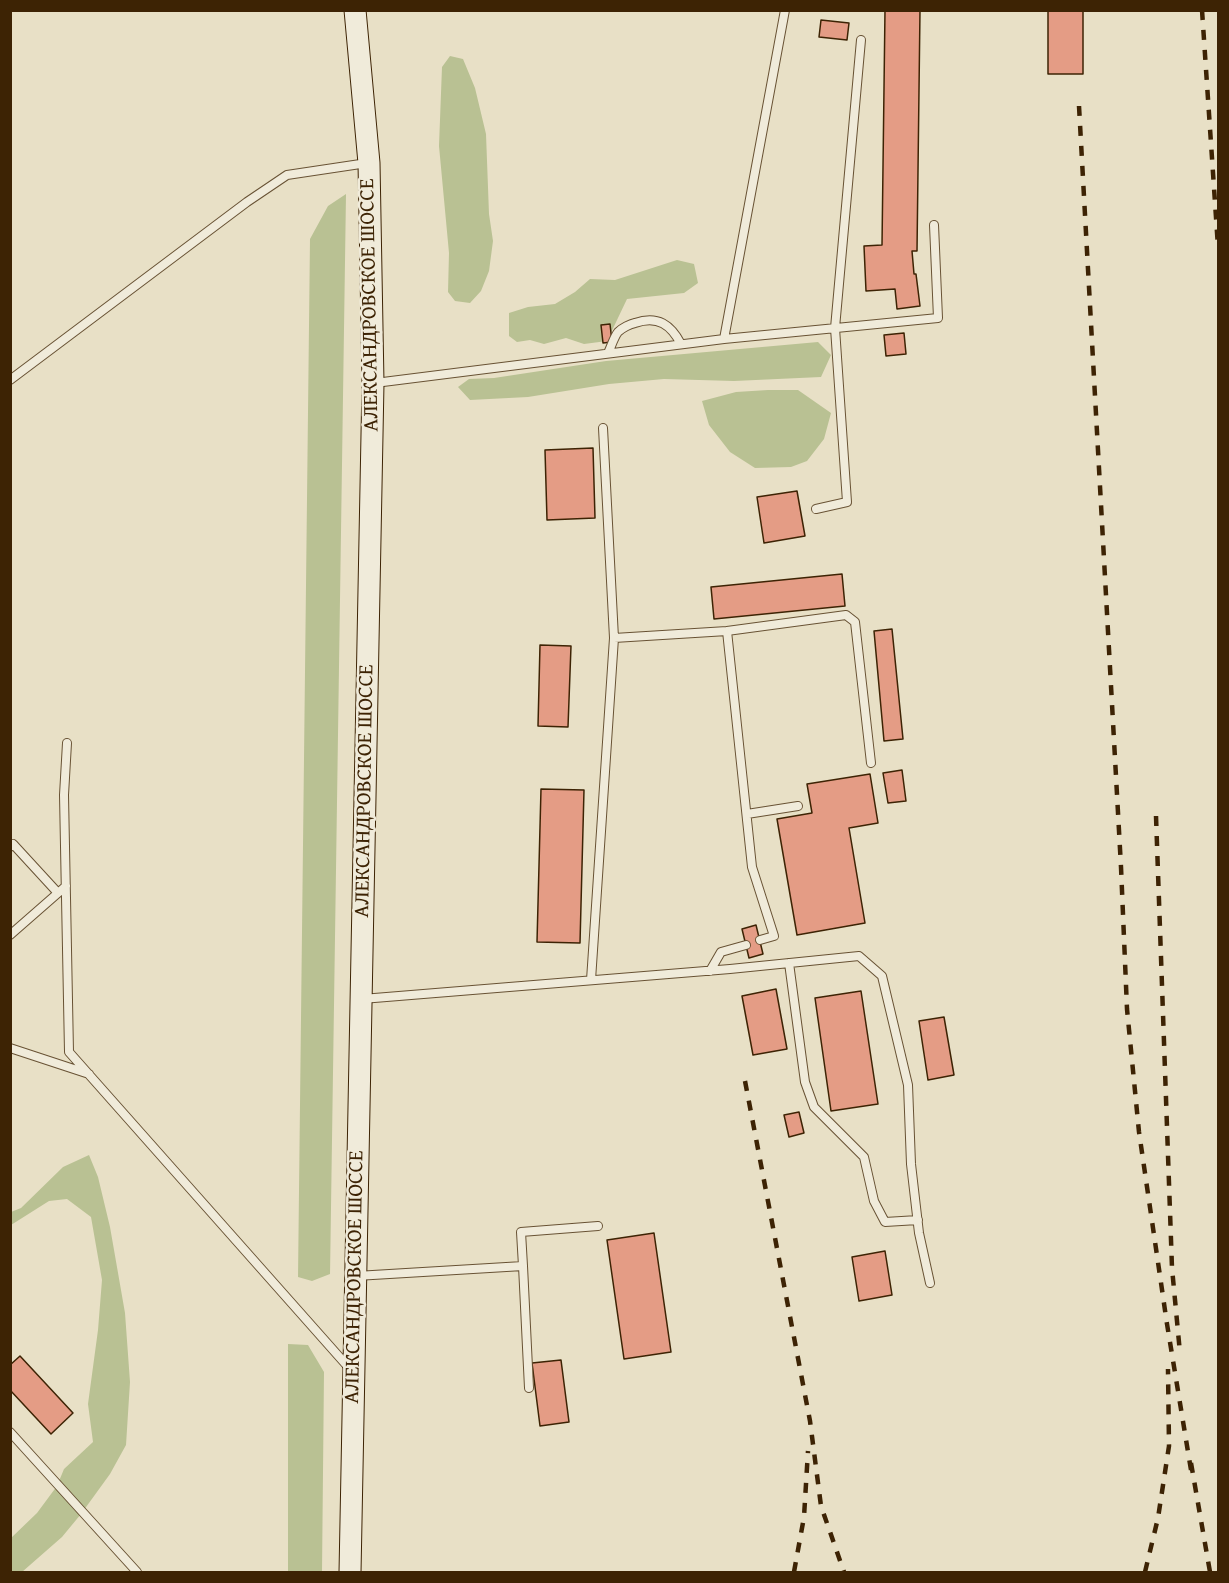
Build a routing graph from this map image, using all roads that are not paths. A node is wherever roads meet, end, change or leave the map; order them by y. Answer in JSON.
{"nodes":[{"id":1,"x":355,"y":10,"type":"edge"},
{"id":2,"x":784,"y":10,"type":"edge"},
{"id":3,"x":861,"y":40,"type":"dead end"},
{"id":4,"x":369,"y":163,"type":"junction"},
{"id":5,"x":934,"y":225,"type":"dead end"},
{"id":6,"x":835,"y":328,"type":"junction"},
{"id":7,"x":724,"y":339,"type":"junction"},
{"id":8,"x":681,"y":344,"type":"junction"},
{"id":9,"x":608,"y":353,"type":"junction"},
{"id":10,"x":10,"y":380,"type":"edge"},
{"id":11,"x":373,"y":383,"type":"junction"},
{"id":12,"x":603,"y":428,"type":"dead end"},
{"id":13,"x":816,"y":509,"type":"dead end"},
{"id":14,"x":727,"y":631,"type":"junction"},
{"id":15,"x":614,"y":638,"type":"junction"},
{"id":16,"x":67,"y":742,"type":"dead end"},
{"id":17,"x":871,"y":763,"type":"dead end"},
{"id":18,"x":798,"y":806,"type":"dead end"},
{"id":19,"x":747,"y":814,"type":"junction"},
{"id":20,"x":10,"y":847,"type":"edge"},
{"id":21,"x":66,"y":886,"type":"junction"},
{"id":22,"x":58,"y":893,"type":"junction"},
{"id":23,"x":10,"y":935,"type":"edge"},
{"id":24,"x":760,"y":940,"type":"dead end"},
{"id":25,"x":746,"y":945,"type":"dead end"},
{"id":26,"x":789,"y":963,"type":"junction"},
{"id":27,"x":710,"y":971,"type":"junction"},
{"id":28,"x":591,"y":980,"type":"junction"},
{"id":29,"x":360,"y":999,"type":"junction"},
{"id":30,"x":10,"y":1048,"type":"edge"},
{"id":31,"x":89,"y":1074,"type":"junction"},
{"id":32,"x":918,"y":1220,"type":"junction"},
{"id":33,"x":598,"y":1226,"type":"dead end"},
{"id":34,"x":523,"y":1266,"type":"junction"},
{"id":35,"x":354,"y":1276,"type":"junction"},
{"id":36,"x":930,"y":1283,"type":"dead end"},
{"id":37,"x":352,"y":1372,"type":"junction"},
{"id":38,"x":529,"y":1388,"type":"dead end"},
{"id":39,"x":10,"y":1432,"type":"edge"},
{"id":40,"x":137,"y":1572,"type":"edge"},
{"id":41,"x":350,"y":1572,"type":"edge"}],
"edges":[{"from":1,"to":4,"type":"main road","name":"АЛЕКСАНДРОВСКОЕ ШОССЕ"},
{"from":2,"to":7,"type":"lane"},
{"from":3,"to":6,"type":"lane"},
{"from":4,"to":10,"type":"lane"},
{"from":4,"to":11,"type":"main road","name":"АЛЕКСАНДРОВСКОЕ ШОССЕ"},
{"from":5,"to":6,"type":"lane"},
{"from":6,"to":7,"type":"lane"},
{"from":6,"to":13,"type":"lane"},
{"from":7,"to":8,"type":"lane"},
{"from":8,"to":9,"type":"lane"},
{"from":8,"to":9,"type":"lane"},
{"from":9,"to":11,"type":"lane"},
{"from":11,"to":29,"type":"main road","name":"АЛЕКСАНДРОВСКОЕ ШОССЕ"},
{"from":12,"to":15,"type":"lane"},
{"from":14,"to":15,"type":"lane"},
{"from":14,"to":17,"type":"lane"},
{"from":14,"to":19,"type":"lane"},
{"from":15,"to":28,"type":"lane"},
{"from":16,"to":21,"type":"lane"},
{"from":18,"to":19,"type":"lane"},
{"from":19,"to":24,"type":"lane"},
{"from":20,"to":22,"type":"lane"},
{"from":21,"to":22,"type":"lane"},
{"from":21,"to":31,"type":"lane"},
{"from":22,"to":23,"type":"lane"},
{"from":25,"to":27,"type":"lane"},
{"from":26,"to":27,"type":"lane"},
{"from":26,"to":32,"type":"lane"},
{"from":26,"to":32,"type":"lane"},
{"from":27,"to":28,"type":"lane"},
{"from":28,"to":29,"type":"lane"},
{"from":29,"to":35,"type":"main road","name":"АЛЕКСАНДРОВСКОЕ ШОССЕ"},
{"from":30,"to":31,"type":"lane"},
{"from":31,"to":37,"type":"lane"},
{"from":32,"to":36,"type":"lane"},
{"from":33,"to":34,"type":"lane"},
{"from":34,"to":35,"type":"lane"},
{"from":34,"to":38,"type":"lane"},
{"from":35,"to":37,"type":"main road","name":"АЛЕКСАНДРОВСКОЕ ШОССЕ"},
{"from":37,"to":41,"type":"main road","name":"АЛЕКСАНДРОВСКОЕ ШОССЕ"},
{"from":39,"to":40,"type":"lane"}]}
